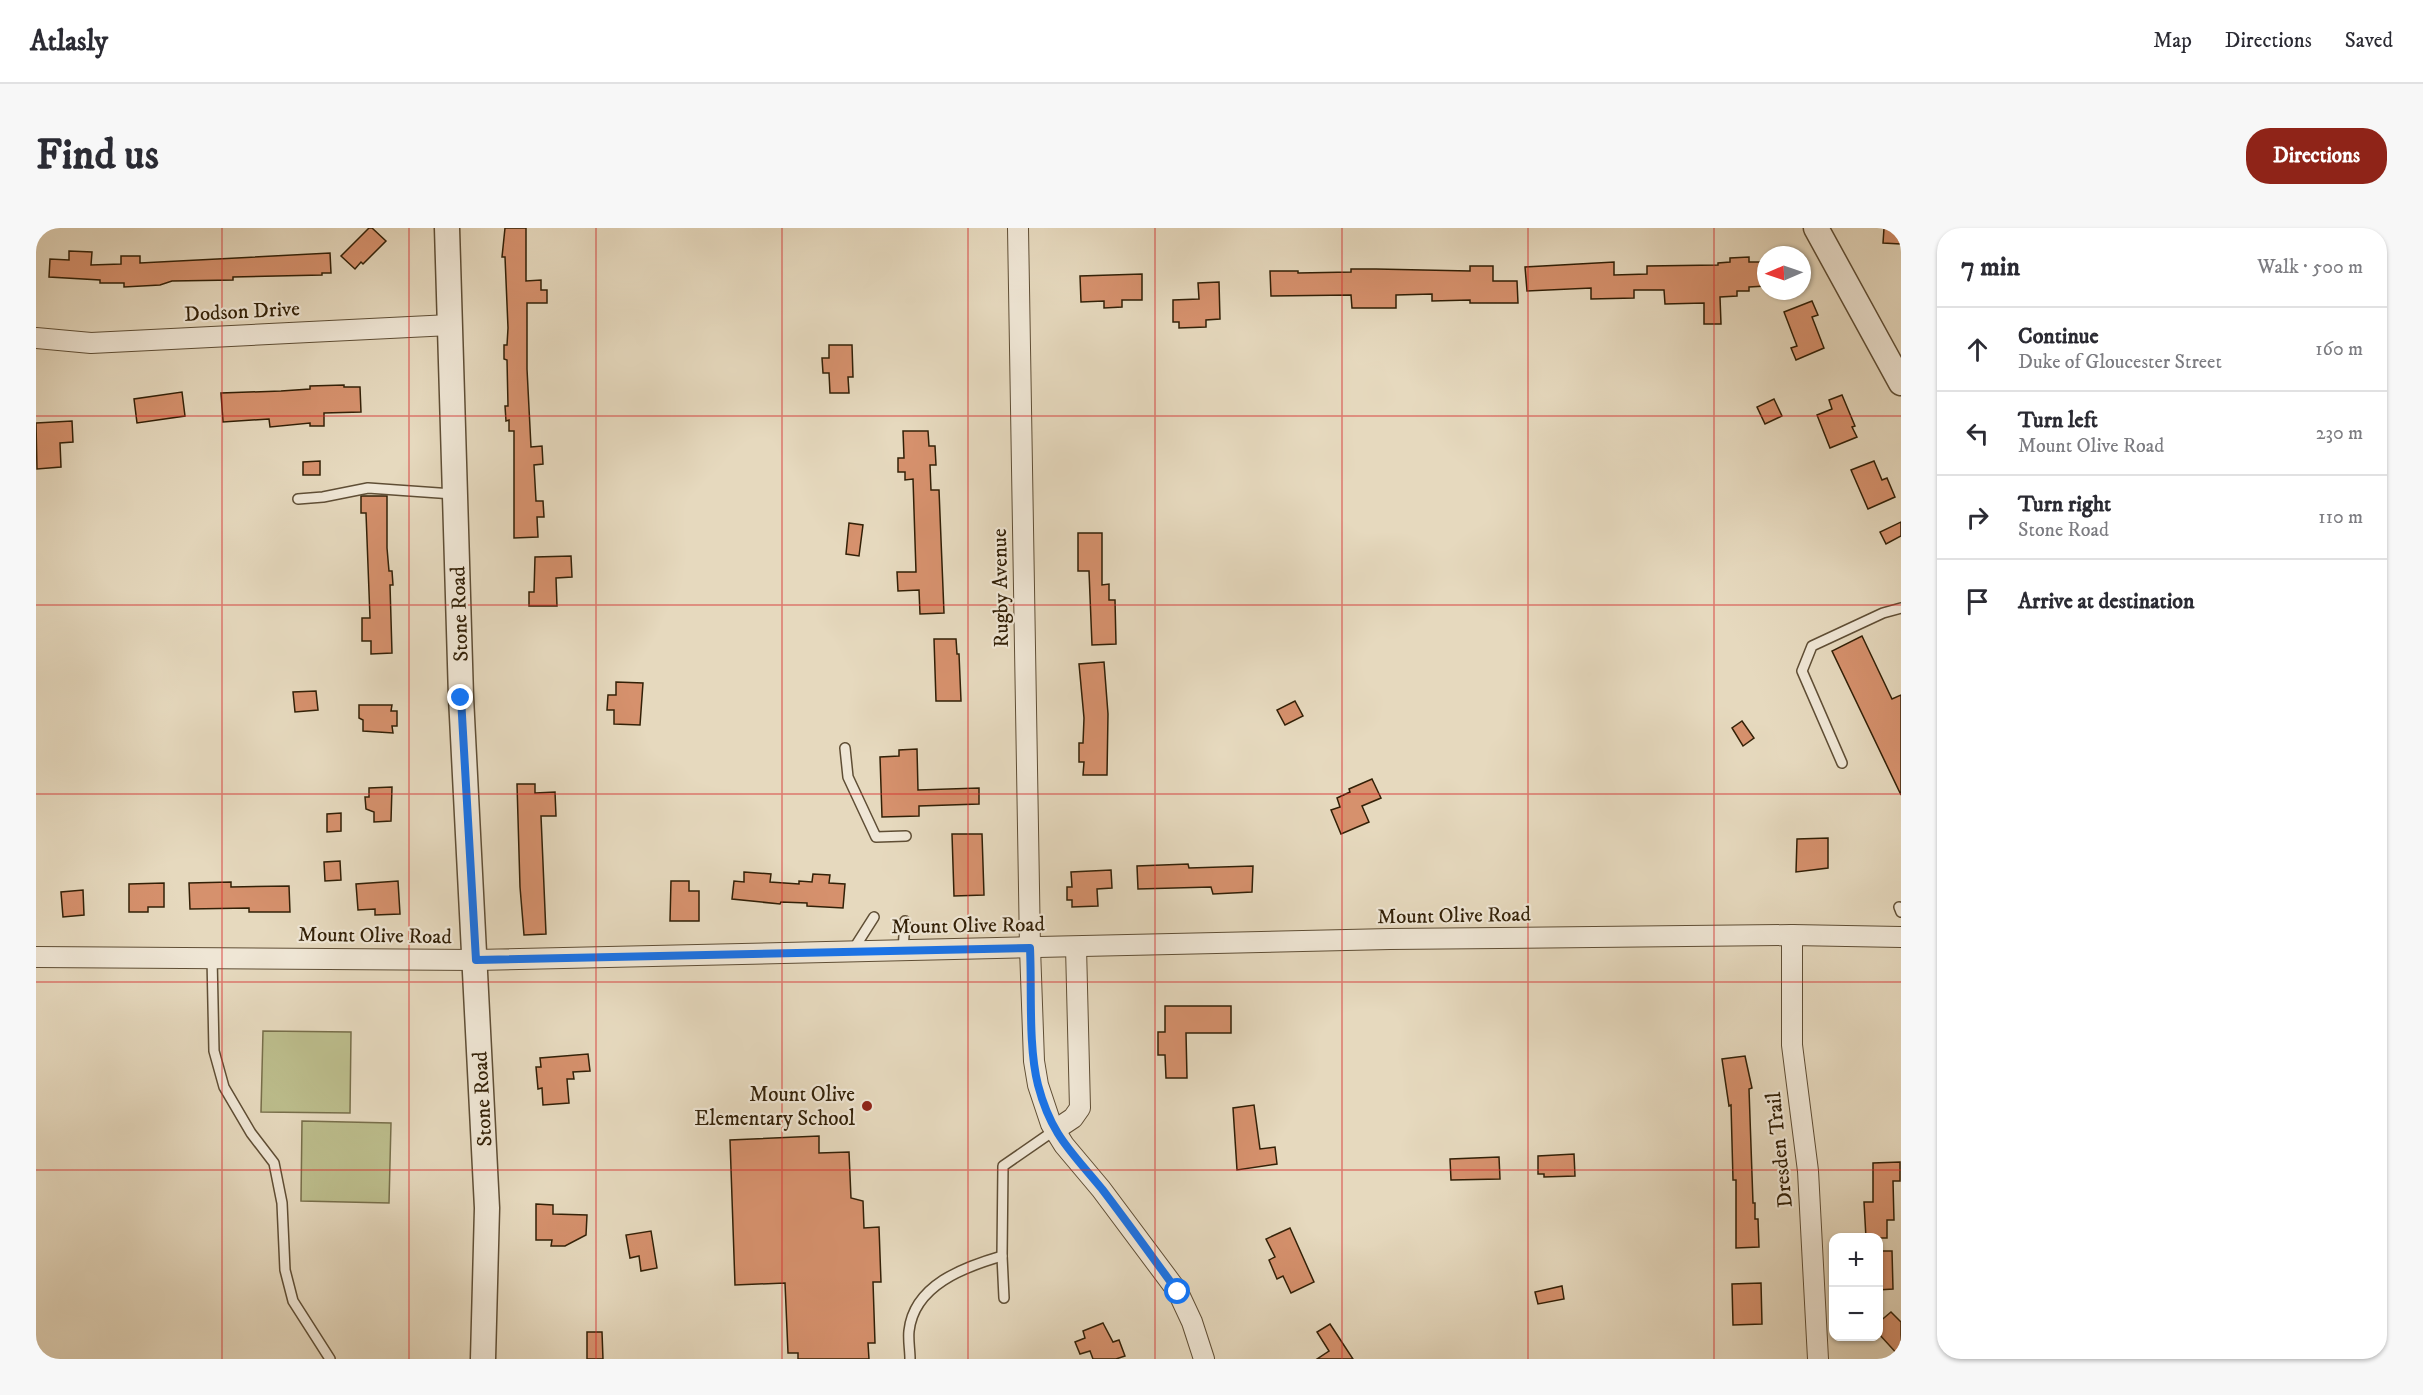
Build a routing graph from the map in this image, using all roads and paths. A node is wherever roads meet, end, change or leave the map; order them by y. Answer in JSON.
{"nodes":[{"id":1,"x":447,"y":228,"type":"edge"},
{"id":2,"x":1018,"y":228,"type":"edge"},
{"id":3,"x":1816,"y":228,"type":"edge"},
{"id":4,"x":450,"y":325,"type":"junction"},
{"id":5,"x":36,"y":338,"type":"edge"},
{"id":6,"x":1901,"y":383,"type":"edge"},
{"id":7,"x":455,"y":494,"type":"junction"},
{"id":8,"x":298,"y":499,"type":"dead end"},
{"id":9,"x":1901,"y":608,"type":"edge"},
{"id":10,"x":845,"y":748,"type":"dead end"},
{"id":11,"x":1842,"y":763,"type":"dead end"},
{"id":12,"x":906,"y":836,"type":"dead end"},
{"id":13,"x":874,"y":917,"type":"dead end"},
{"id":14,"x":905,"y":921,"type":"dead end"},
{"id":15,"x":1792,"y":935,"type":"junction"},
{"id":16,"x":1901,"y":937,"type":"edge"},
{"id":17,"x":1076,"y":947,"type":"junction"},
{"id":18,"x":1030,"y":948,"type":"junction"},
{"id":19,"x":903,"y":950,"type":"junction"},
{"id":20,"x":852,"y":951,"type":"junction"},
{"id":21,"x":36,"y":957,"type":"edge"},
{"id":22,"x":212,"y":957,"type":"junction"},
{"id":23,"x":476,"y":960,"type":"junction"},
{"id":24,"x":1055,"y":1130,"type":"junction"},
{"id":25,"x":1002,"y":1256,"type":"junction"},
{"id":26,"x":1004,"y":1298,"type":"dead end"},
{"id":27,"x":330,"y":1359,"type":"edge"},
{"id":28,"x":483,"y":1359,"type":"edge"},
{"id":29,"x":910,"y":1359,"type":"edge"},
{"id":30,"x":1204,"y":1359,"type":"edge"},
{"id":31,"x":1818,"y":1359,"type":"edge"}],
"edges":[{"from":1,"to":4,"type":"street","name":"Stone Road"},
{"from":2,"to":18,"type":"street","name":"Rugby Avenue"},
{"from":3,"to":6,"type":"street"},
{"from":4,"to":5,"type":"street","name":"Dodson Drive"},
{"from":4,"to":7,"type":"street","name":"Stone Road"},
{"from":7,"to":8,"type":"lane"},
{"from":7,"to":23,"type":"street","name":"Stone Road"},
{"from":9,"to":11,"type":"lane"},
{"from":10,"to":12,"type":"lane"},
{"from":13,"to":20,"type":"lane"},
{"from":14,"to":19,"type":"lane"},
{"from":15,"to":16,"type":"street","name":"Mount Olive Road"},
{"from":15,"to":17,"type":"street","name":"Mount Olive Road"},
{"from":15,"to":31,"type":"street","name":"Dresden Trail"},
{"from":17,"to":18,"type":"street","name":"Mount Olive Road"},
{"from":17,"to":24,"type":"street"},
{"from":18,"to":19,"type":"street","name":"Mount Olive Road"},
{"from":18,"to":24,"type":"street","name":"Rugby Avenue"},
{"from":19,"to":20,"type":"street","name":"Mount Olive Road"},
{"from":20,"to":23,"type":"street","name":"Mount Olive Road"},
{"from":21,"to":22,"type":"street","name":"Mount Olive Road"},
{"from":22,"to":23,"type":"street","name":"Mount Olive Road"},
{"from":22,"to":27,"type":"lane"},
{"from":23,"to":28,"type":"street","name":"Stone Road"},
{"from":24,"to":25,"type":"lane"},
{"from":24,"to":30,"type":"street","name":"Rugby Avenue"},
{"from":25,"to":26,"type":"lane"},
{"from":25,"to":29,"type":"lane"}]}
